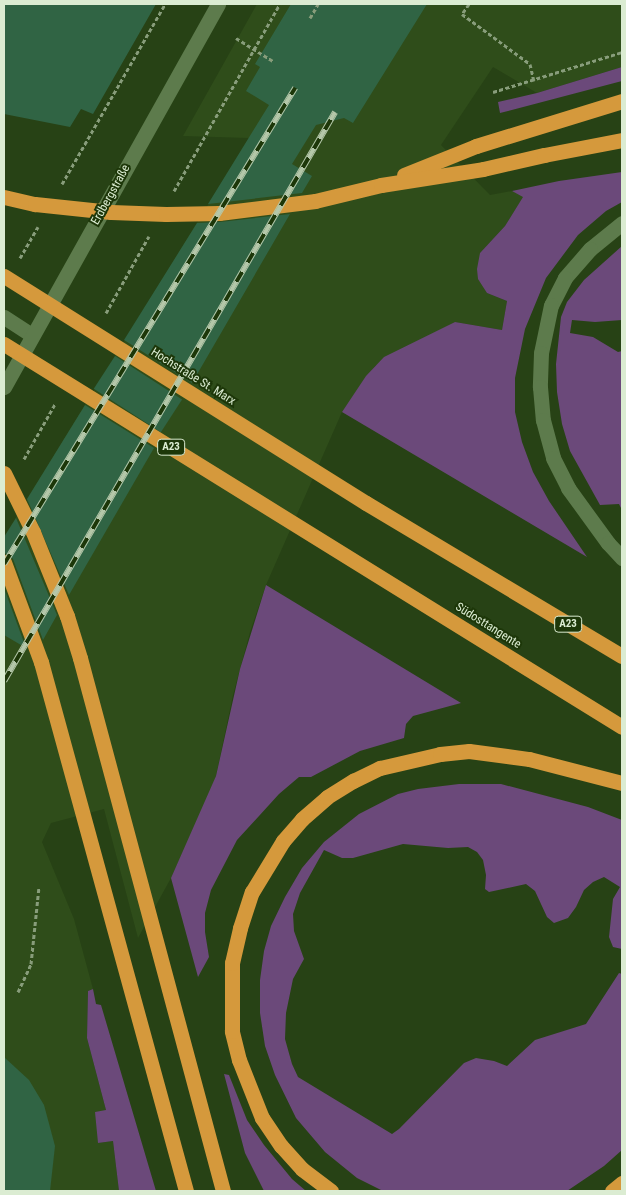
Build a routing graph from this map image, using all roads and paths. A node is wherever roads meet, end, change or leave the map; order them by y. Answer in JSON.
{"nodes":[{"id":1,"x":165,"y":4,"type":"edge"},
{"id":2,"x":218,"y":4,"type":"edge"},
{"id":3,"x":280,"y":4,"type":"edge"},
{"id":4,"x":318,"y":4,"type":"edge"},
{"id":5,"x":469,"y":4,"type":"edge"},
{"id":6,"x":310,"y":18,"type":"dead end"},
{"id":7,"x":236,"y":38,"type":"dead end"},
{"id":8,"x":254,"y":50,"type":"junction"},
{"id":9,"x":622,"y":52,"type":"edge"},
{"id":10,"x":273,"y":61,"type":"dead end"},
{"id":11,"x":534,"y":81,"type":"junction"},
{"id":12,"x":493,"y":92,"type":"dead end"},
{"id":13,"x":622,"y":101,"type":"edge"},
{"id":14,"x":622,"y":140,"type":"edge"},
{"id":15,"x":381,"y":185,"type":"junction"},
{"id":16,"x":58,"y":190,"type":"dead end"},
{"id":17,"x":172,"y":195,"type":"dead end"},
{"id":18,"x":4,"y":197,"type":"edge"},
{"id":19,"x":41,"y":221,"type":"dead end"},
{"id":20,"x":622,"y":223,"type":"edge"},
{"id":21,"x":153,"y":229,"type":"dead end"},
{"id":22,"x":16,"y":266,"type":"dead end"},
{"id":23,"x":4,"y":276,"type":"edge"},
{"id":24,"x":105,"y":315,"type":"dead end"},
{"id":25,"x":4,"y":317,"type":"edge"},
{"id":26,"x":32,"y":335,"type":"junction"},
{"id":27,"x":4,"y":344,"type":"edge"},
{"id":28,"x":4,"y":386,"type":"edge"},
{"id":29,"x":57,"y":400,"type":"dead end"},
{"id":30,"x":23,"y":460,"type":"dead end"},
{"id":31,"x":4,"y":472,"type":"edge"},
{"id":32,"x":622,"y":558,"type":"edge"},
{"id":33,"x":4,"y":562,"type":"edge"},
{"id":34,"x":622,"y":656,"type":"edge"},
{"id":35,"x":622,"y":727,"type":"edge"},
{"id":36,"x":622,"y":783,"type":"edge"},
{"id":37,"x":39,"y":886,"type":"dead end"},
{"id":38,"x":18,"y":992,"type":"dead end"},
{"id":39,"x":622,"y":1183,"type":"edge"},
{"id":40,"x":186,"y":1191,"type":"edge"},
{"id":41,"x":223,"y":1191,"type":"edge"},
{"id":42,"x":331,"y":1191,"type":"edge"},
{"id":43,"x":612,"y":1191,"type":"edge"}],
"edges":[{"from":1,"to":16,"type":"path"},
{"from":2,"to":26,"type":"street","name":"Erdbergstraße"},
{"from":3,"to":8,"type":"path"},
{"from":4,"to":6,"type":"path"},
{"from":5,"to":11,"type":"path"},
{"from":7,"to":8,"type":"path"},
{"from":8,"to":10,"type":"path"},
{"from":8,"to":17,"type":"path"},
{"from":9,"to":11,"type":"path"},
{"from":11,"to":12,"type":"path"},
{"from":13,"to":15,"type":"highway"},
{"from":14,"to":15,"type":"highway"},
{"from":15,"to":18,"type":"highway"},
{"from":19,"to":22,"type":"path"},
{"from":20,"to":32,"type":"street"},
{"from":21,"to":24,"type":"path"},
{"from":23,"to":34,"type":"highway","name":"Hochstraße St. Marx","number":"A23"},
{"from":25,"to":26,"type":"street"},
{"from":26,"to":28,"type":"street","name":"Erdbergstraße"},
{"from":27,"to":35,"type":"highway","name":"Südosttangente","number":"A23"},
{"from":29,"to":30,"type":"path"},
{"from":31,"to":41,"type":"highway"},
{"from":33,"to":40,"type":"highway"},
{"from":36,"to":42,"type":"highway"},
{"from":37,"to":38,"type":"path"},
{"from":39,"to":43,"type":"highway"}]}
